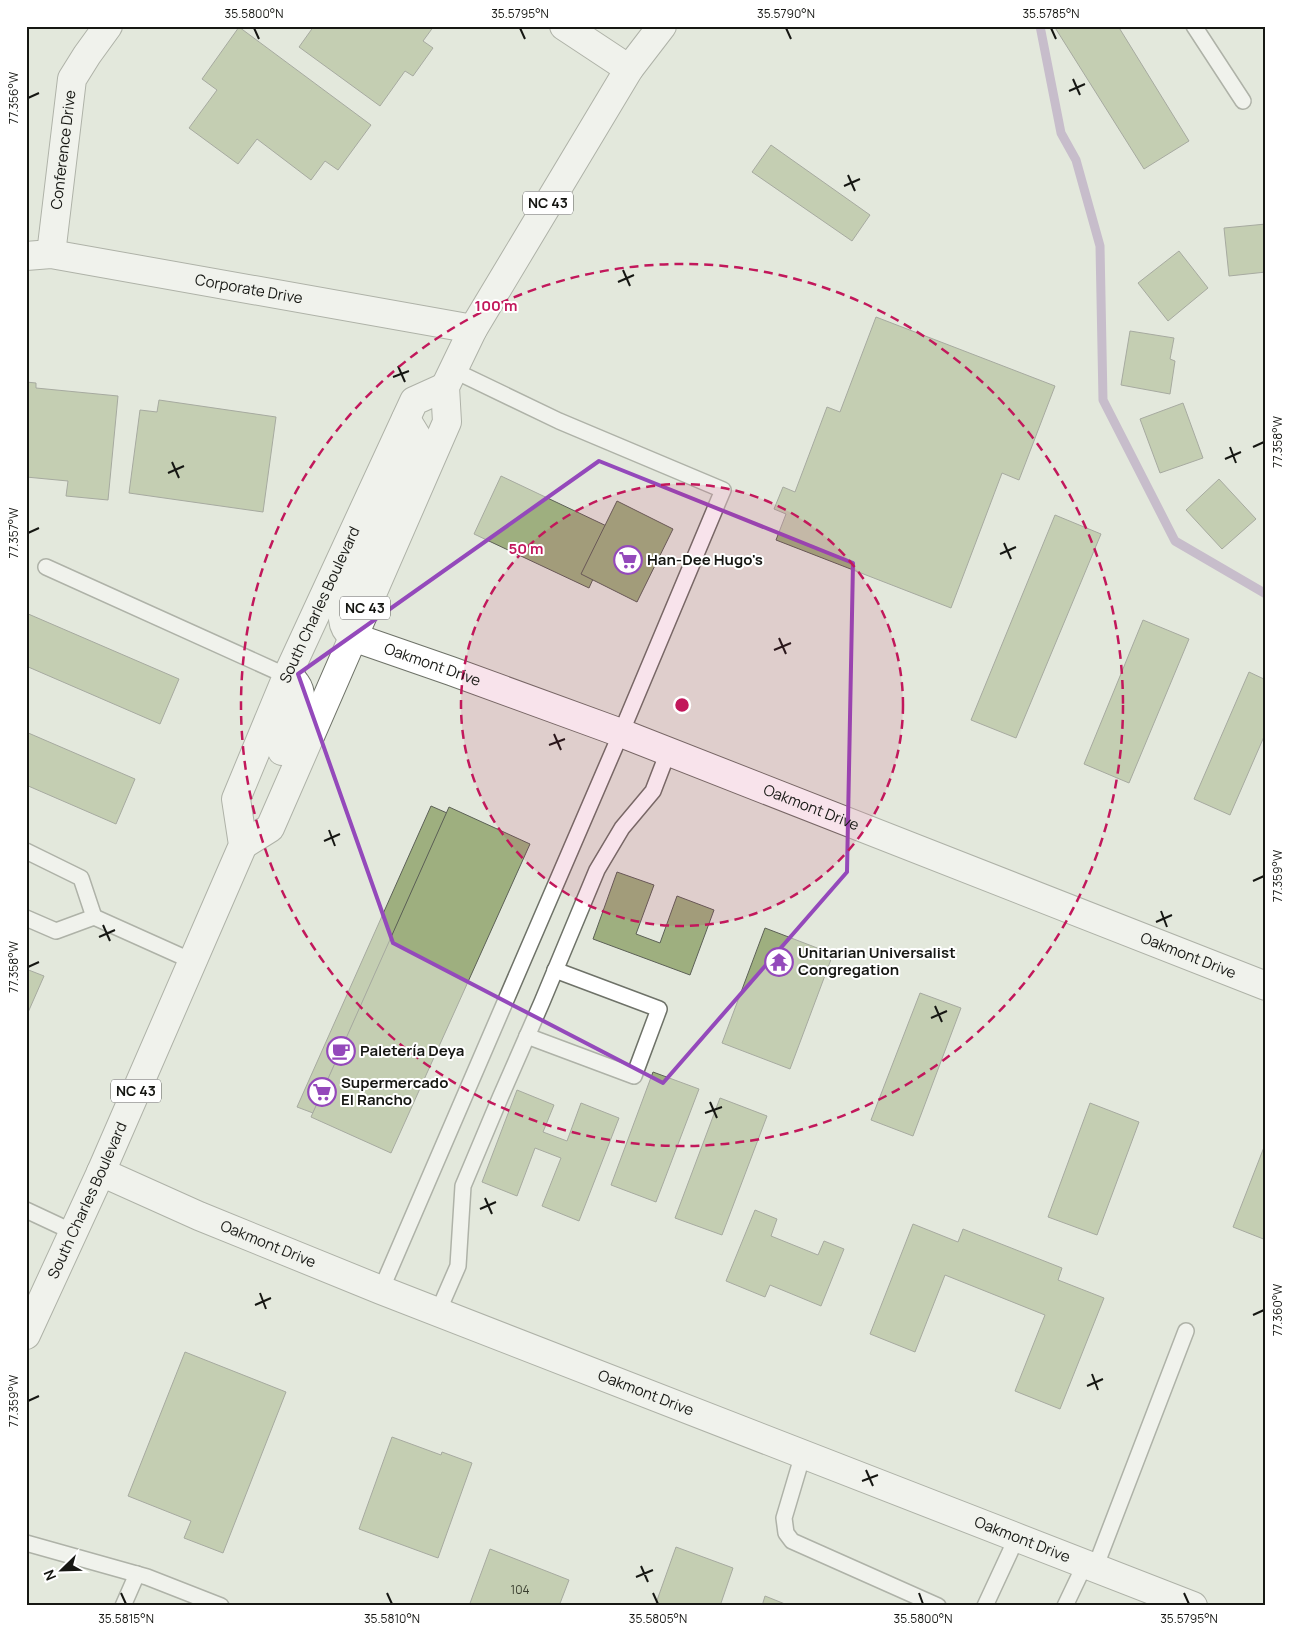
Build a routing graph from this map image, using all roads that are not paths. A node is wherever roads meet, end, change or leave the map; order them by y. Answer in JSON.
{"nodes":[{"id":1,"x":108,"y":26,"type":"edge"},
{"id":2,"x":564,"y":26,"type":"edge"},
{"id":3,"x":662,"y":26,"type":"edge"},
{"id":4,"x":1194,"y":26,"type":"edge"},
{"id":5,"x":629,"y":69,"type":"junction"},
{"id":6,"x":1242,"y":101,"type":"dead end"},
{"id":7,"x":38,"y":255,"type":"edge"},
{"id":8,"x":472,"y":329,"type":"junction"},
{"id":9,"x":449,"y":378,"type":"junction"},
{"id":10,"x":406,"y":419,"type":"junction"},
{"id":11,"x":46,"y":567,"type":"dead end"},
{"id":12,"x":352,"y":637,"type":"junction"},
{"id":13,"x":287,"y":676,"type":"junction"},
{"id":14,"x":621,"y":733,"type":"junction"},
{"id":15,"x":668,"y":752,"type":"junction"},
{"id":16,"x":277,"y":810,"type":"junction"},
{"id":17,"x":243,"y":845,"type":"junction"},
{"id":18,"x":26,"y":850,"type":"edge"},
{"id":19,"x":94,"y":917,"type":"junction"},
{"id":20,"x":26,"y":918,"type":"edge"},
{"id":21,"x":192,"y":961,"type":"junction"},
{"id":22,"x":555,"y":970,"type":"junction"},
{"id":23,"x":1266,"y":986,"type":"edge"},
{"id":24,"x":527,"y":1036,"type":"junction"},
{"id":25,"x":101,"y":1172,"type":"junction"},
{"id":26,"x":26,"y":1210,"type":"edge"},
{"id":27,"x":73,"y":1232,"type":"junction"},
{"id":28,"x":382,"y":1290,"type":"junction"},
{"id":29,"x":438,"y":1312,"type":"junction"},
{"id":30,"x":1186,"y":1331,"type":"dead end"},
{"id":31,"x":26,"y":1335,"type":"edge"},
{"id":32,"x":803,"y":1454,"type":"junction"},
{"id":33,"x":1017,"y":1538,"type":"junction"},
{"id":34,"x":26,"y":1543,"type":"edge"},
{"id":35,"x":1090,"y":1566,"type":"junction"},
{"id":36,"x":137,"y":1574,"type":"junction"},
{"id":37,"x":1179,"y":1603,"type":"edge"},
{"id":38,"x":123,"y":1606,"type":"edge"},
{"id":39,"x":221,"y":1606,"type":"edge"},
{"id":40,"x":938,"y":1606,"type":"edge"},
{"id":41,"x":985,"y":1606,"type":"edge"},
{"id":42,"x":1065,"y":1606,"type":"edge"}],
"edges":[{"from":1,"to":7,"type":"street","name":"Conference Drive"},
{"from":2,"to":5,"type":"street"},
{"from":3,"to":5,"type":"street","number":"NC 43"},
{"from":4,"to":6,"type":"lane"},
{"from":5,"to":8,"type":"street","number":"NC 43"},
{"from":7,"to":8,"type":"street","name":"Corporate Drive"},
{"from":8,"to":9,"type":"street","number":"NC 43"},
{"from":9,"to":10,"type":"street","name":"South Charles Boulevard","number":"NC 43"},
{"from":9,"to":12,"type":"street","number":"NC 43"},
{"from":9,"to":14,"type":"lane"},
{"from":10,"to":12,"type":"street"},
{"from":10,"to":13,"type":"street","name":"South Charles Boulevard","number":"NC 43"},
{"from":11,"to":13,"type":"lane"},
{"from":12,"to":14,"type":"street","name":"Oakmont Drive"},
{"from":12,"to":16,"type":"street","number":"NC 43"},
{"from":13,"to":16,"type":"street"},
{"from":13,"to":17,"type":"street","name":"South Charles Boulevard","number":"NC 43"},
{"from":14,"to":15,"type":"street","name":"Oakmont Drive"},
{"from":14,"to":28,"type":"lane"},
{"from":15,"to":22,"type":"lane"},
{"from":15,"to":23,"type":"street","name":"Oakmont Drive"},
{"from":16,"to":17,"type":"street","number":"NC 43"},
{"from":17,"to":21,"type":"street","name":"South Charles Boulevard","number":"NC 43"},
{"from":18,"to":19,"type":"lane"},
{"from":19,"to":20,"type":"lane"},
{"from":19,"to":21,"type":"lane"},
{"from":21,"to":25,"type":"street","name":"South Charles Boulevard","number":"NC 43"},
{"from":22,"to":24,"type":"lane"},
{"from":22,"to":24,"type":"lane"},
{"from":24,"to":29,"type":"lane"},
{"from":25,"to":27,"type":"street","name":"South Charles Boulevard","number":"NC 43"},
{"from":25,"to":28,"type":"street","name":"Oakmont Drive"},
{"from":26,"to":27,"type":"lane"},
{"from":27,"to":31,"type":"street","name":"South Charles Boulevard","number":"NC 43"},
{"from":28,"to":29,"type":"street","name":"Oakmont Drive"},
{"from":29,"to":32,"type":"street","name":"Oakmont Drive"},
{"from":30,"to":35,"type":"lane"},
{"from":32,"to":33,"type":"street","name":"Oakmont Drive"},
{"from":32,"to":40,"type":"lane"},
{"from":33,"to":35,"type":"street","name":"Oakmont Drive"},
{"from":33,"to":41,"type":"lane"},
{"from":34,"to":36,"type":"lane"},
{"from":35,"to":37,"type":"street","name":"Oakmont Drive"},
{"from":35,"to":42,"type":"lane"},
{"from":36,"to":38,"type":"lane"},
{"from":36,"to":39,"type":"lane"}]}
